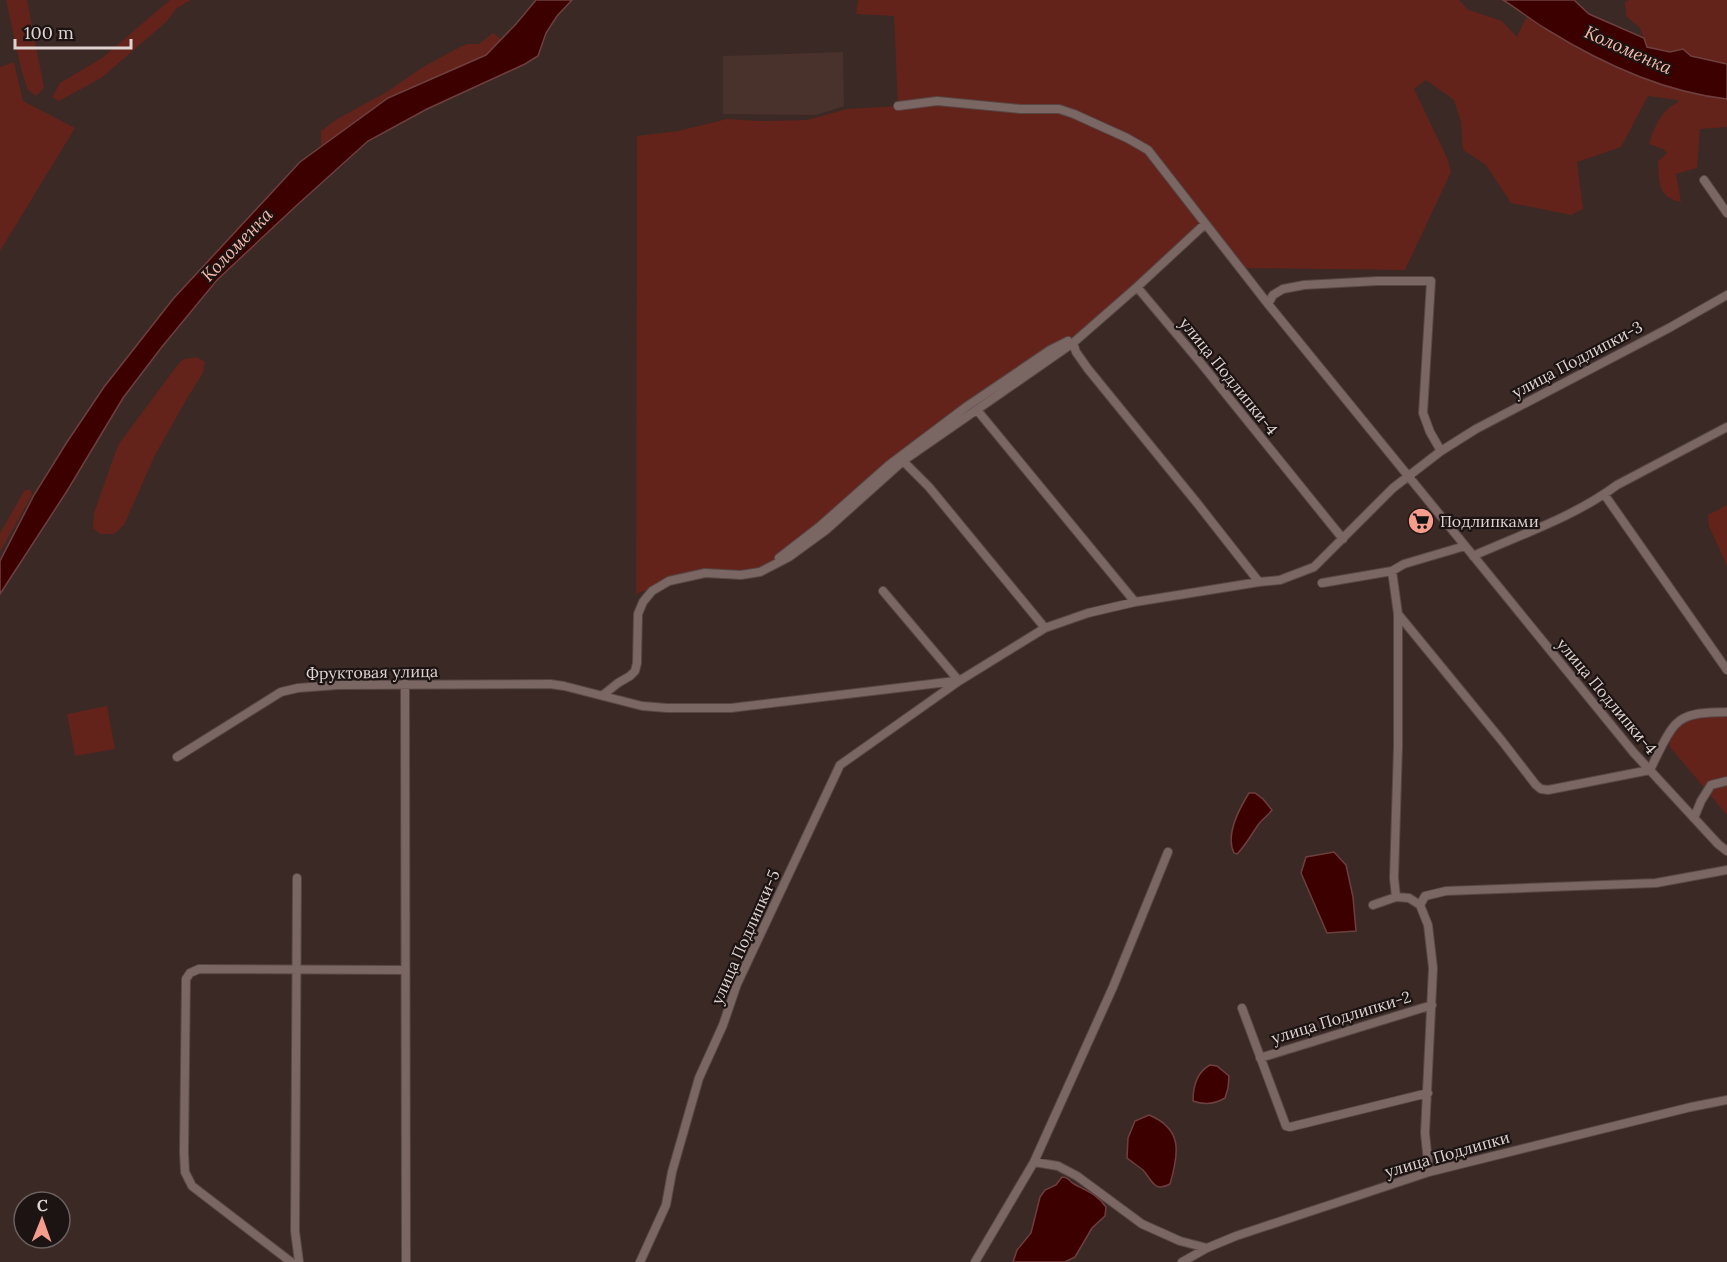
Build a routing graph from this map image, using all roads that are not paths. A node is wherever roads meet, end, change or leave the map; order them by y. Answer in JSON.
{"nodes":[{"id":1,"x":898,"y":106,"type":"dead end"},
{"id":2,"x":1704,"y":180,"type":"dead end"},
{"id":3,"x":1727,"y":213,"type":"edge"},
{"id":4,"x":1205,"y":224,"type":"junction"},
{"id":5,"x":1137,"y":287,"type":"junction"},
{"id":6,"x":1727,"y":295,"type":"edge"},
{"id":7,"x":1268,"y":304,"type":"junction"},
{"id":8,"x":1076,"y":339,"type":"junction"},
{"id":9,"x":977,"y":410,"type":"junction"},
{"id":10,"x":1727,"y":428,"type":"edge"},
{"id":11,"x":1441,"y":451,"type":"junction"},
{"id":12,"x":903,"y":460,"type":"junction"},
{"id":13,"x":1409,"y":476,"type":"junction"},
{"id":14,"x":1604,"y":495,"type":"junction"},
{"id":15,"x":1343,"y":539,"type":"junction"},
{"id":16,"x":1465,"y":546,"type":"junction"},
{"id":17,"x":1473,"y":556,"type":"junction"},
{"id":18,"x":1392,"y":571,"type":"junction"},
{"id":19,"x":760,"y":573,"type":"junction"},
{"id":20,"x":1259,"y":582,"type":"junction"},
{"id":21,"x":1322,"y":583,"type":"dead end"},
{"id":22,"x":883,"y":591,"type":"dead end"},
{"id":23,"x":1135,"y":602,"type":"junction"},
{"id":24,"x":1398,"y":614,"type":"junction"},
{"id":25,"x":1045,"y":628,"type":"junction"},
{"id":26,"x":1727,"y":670,"type":"edge"},
{"id":27,"x":959,"y":681,"type":"junction"},
{"id":28,"x":405,"y":684,"type":"junction"},
{"id":29,"x":603,"y":695,"type":"junction"},
{"id":30,"x":1727,"y":712,"type":"edge"},
{"id":31,"x":177,"y":757,"type":"dead end"},
{"id":32,"x":1650,"y":770,"type":"junction"},
{"id":33,"x":1727,"y":781,"type":"edge"},
{"id":34,"x":1694,"y":818,"type":"junction"},
{"id":35,"x":1727,"y":851,"type":"edge"},
{"id":36,"x":1168,"y":852,"type":"dead end"},
{"id":37,"x":1727,"y":870,"type":"edge"},
{"id":38,"x":297,"y":878,"type":"dead end"},
{"id":39,"x":1396,"y":897,"type":"junction"},
{"id":40,"x":1373,"y":905,"type":"dead end"},
{"id":41,"x":1420,"y":905,"type":"junction"},
{"id":42,"x":296,"y":970,"type":"junction"},
{"id":43,"x":404,"y":970,"type":"junction"},
{"id":44,"x":1432,"y":1005,"type":"junction"},
{"id":45,"x":1242,"y":1008,"type":"dead end"},
{"id":46,"x":1260,"y":1058,"type":"junction"},
{"id":47,"x":1428,"y":1093,"type":"junction"},
{"id":48,"x":1727,"y":1100,"type":"edge"},
{"id":49,"x":1034,"y":1161,"type":"junction"},
{"id":50,"x":1429,"y":1172,"type":"junction"},
{"id":51,"x":1207,"y":1248,"type":"junction"},
{"id":52,"x":291,"y":1262,"type":"edge"},
{"id":53,"x":299,"y":1262,"type":"edge"},
{"id":54,"x":406,"y":1262,"type":"edge"},
{"id":55,"x":640,"y":1262,"type":"edge"},
{"id":56,"x":975,"y":1262,"type":"edge"},
{"id":57,"x":1182,"y":1262,"type":"edge"}],
"edges":[{"from":1,"to":4,"type":"street","name":"улица Подлипки-4"},
{"from":2,"to":3,"type":"street"},
{"from":4,"to":5,"type":"street"},
{"from":4,"to":7,"type":"street","name":"улица Подлипки-4"},
{"from":5,"to":8,"type":"street"},
{"from":5,"to":15,"type":"street","name":"улица Подлипки-4"},
{"from":6,"to":11,"type":"street","name":"улица Подлипки-3"},
{"from":7,"to":11,"type":"street"},
{"from":7,"to":13,"type":"street","name":"улица Подлипки-4"},
{"from":8,"to":9,"type":"street"},
{"from":8,"to":19,"type":"street"},
{"from":8,"to":20,"type":"street"},
{"from":9,"to":12,"type":"street"},
{"from":9,"to":23,"type":"street"},
{"from":10,"to":14,"type":"street"},
{"from":11,"to":13,"type":"street","name":"улица Подлипки-3"},
{"from":12,"to":19,"type":"street"},
{"from":12,"to":25,"type":"street"},
{"from":13,"to":15,"type":"street"},
{"from":13,"to":16,"type":"street","name":"улица Подлипки-4"},
{"from":14,"to":17,"type":"street"},
{"from":14,"to":26,"type":"street"},
{"from":15,"to":20,"type":"street"},
{"from":16,"to":17,"type":"street","name":"улица Подлипки-4"},
{"from":16,"to":18,"type":"street"},
{"from":17,"to":32,"type":"street","name":"улица Подлипки-4"},
{"from":18,"to":21,"type":"street"},
{"from":18,"to":24,"type":"street"},
{"from":19,"to":29,"type":"street"},
{"from":20,"to":23,"type":"street"},
{"from":22,"to":27,"type":"street"},
{"from":23,"to":25,"type":"street"},
{"from":24,"to":32,"type":"street","name":"улица Подлипки-4"},
{"from":24,"to":39,"type":"street"},
{"from":25,"to":27,"type":"street"},
{"from":27,"to":29,"type":"street","name":"Фруктовая улица"},
{"from":27,"to":55,"type":"street","name":"улица Подлипки-5"},
{"from":28,"to":29,"type":"street","name":"Фруктовая улица"},
{"from":28,"to":31,"type":"street","name":"Фруктовая улица"},
{"from":28,"to":43,"type":"street"},
{"from":30,"to":32,"type":"street"},
{"from":32,"to":34,"type":"street"},
{"from":33,"to":34,"type":"street"},
{"from":34,"to":35,"type":"street"},
{"from":36,"to":49,"type":"street"},
{"from":37,"to":41,"type":"street"},
{"from":38,"to":42,"type":"street"},
{"from":39,"to":40,"type":"street"},
{"from":39,"to":41,"type":"street"},
{"from":41,"to":44,"type":"street","name":"улица Подлипки-2"},
{"from":42,"to":43,"type":"street"},
{"from":42,"to":52,"type":"street"},
{"from":42,"to":53,"type":"street"},
{"from":43,"to":54,"type":"street"},
{"from":44,"to":46,"type":"street","name":"улица Подлипки-2"},
{"from":44,"to":47,"type":"street","name":"улица Подлипки-2"},
{"from":45,"to":46,"type":"street","name":"улица Подлипки-2"},
{"from":46,"to":47,"type":"street","name":"улица Подлипки-2"},
{"from":47,"to":50,"type":"street","name":"улица Подлипки-2"},
{"from":48,"to":50,"type":"street","name":"улица Подлипки"},
{"from":49,"to":51,"type":"street"},
{"from":49,"to":56,"type":"street"},
{"from":50,"to":51,"type":"street","name":"улица Подлипки"},
{"from":51,"to":57,"type":"street","name":"улица Подлипки"}]}
